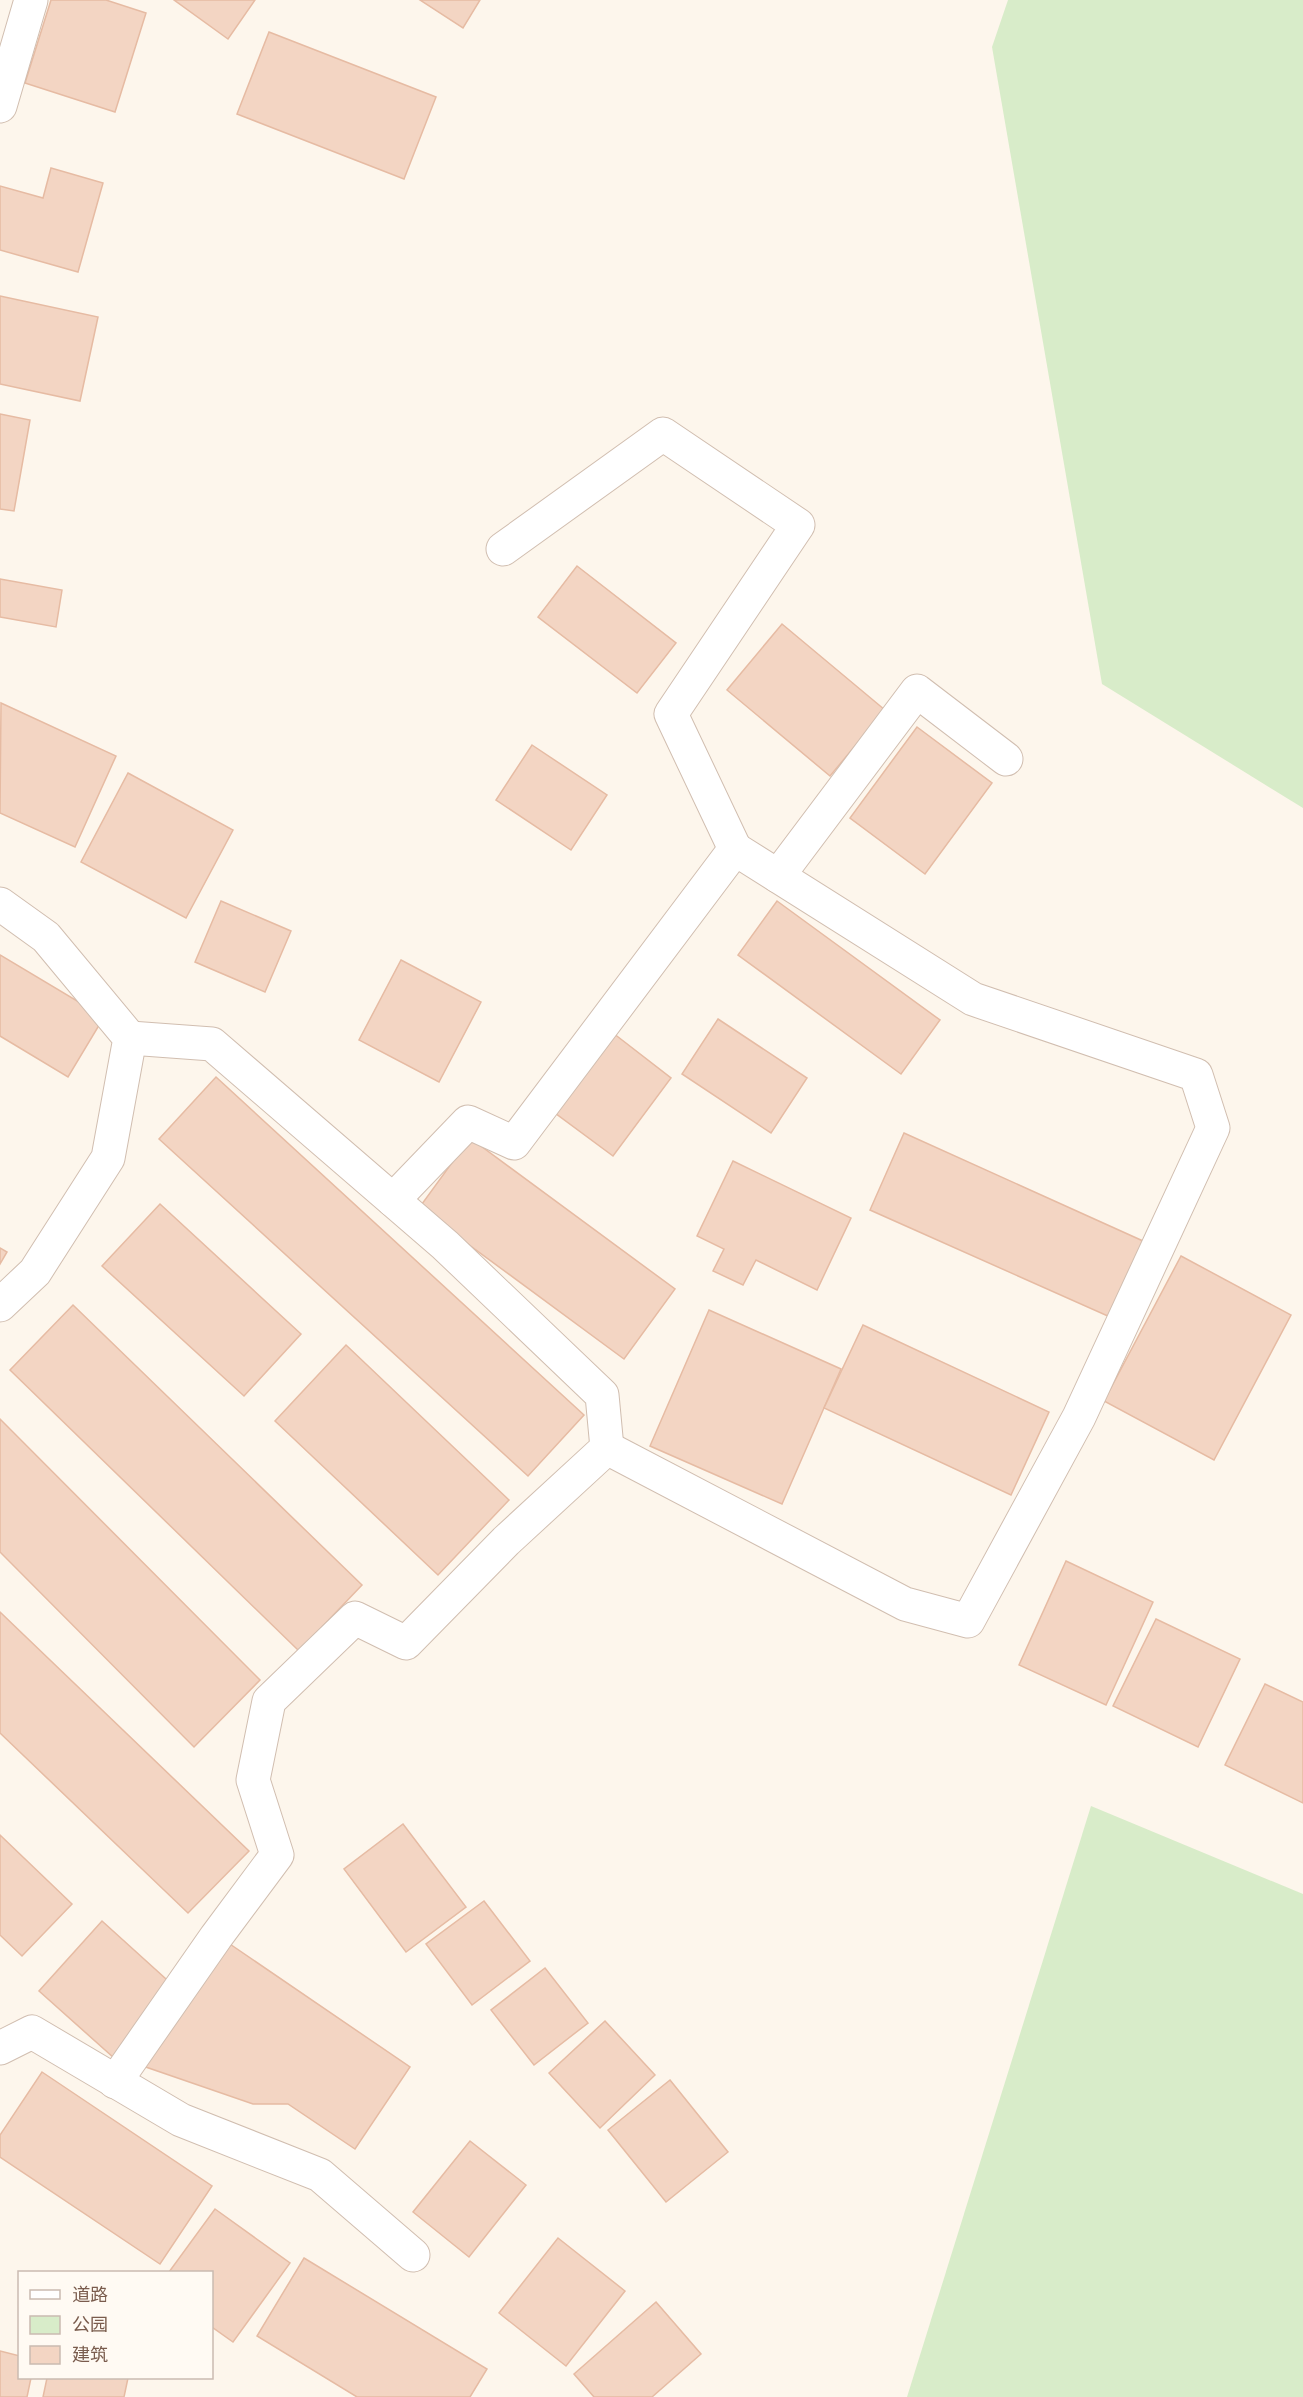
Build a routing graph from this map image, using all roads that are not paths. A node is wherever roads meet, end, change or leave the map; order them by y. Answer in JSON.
{"nodes":[{"id":1,"x":31,"y":0,"type":"edge"},
{"id":2,"x":0,"y":106,"type":"edge"},
{"id":3,"x":502,"y":549,"type":"dead end"},
{"id":4,"x":1006,"y":759,"type":"dead end"},
{"id":5,"x":735,"y":849,"type":"junction"},
{"id":6,"x":778,"y":876,"type":"junction"},
{"id":7,"x":0,"y":904,"type":"edge"},
{"id":8,"x":130,"y":1038,"type":"junction"},
{"id":9,"x":393,"y":1200,"type":"junction"},
{"id":10,"x":0,"y":1305,"type":"edge"},
{"id":11,"x":608,"y":1448,"type":"junction"},
{"id":12,"x":0,"y":2048,"type":"edge"},
{"id":13,"x":115,"y":2082,"type":"junction"},
{"id":14,"x":412,"y":2255,"type":"dead end"}],
"edges":[{"from":1,"to":2,"type":"street"},
{"from":3,"to":5,"type":"street"},
{"from":4,"to":6,"type":"street"},
{"from":5,"to":6,"type":"street"},
{"from":5,"to":9,"type":"street"},
{"from":6,"to":11,"type":"street"},
{"from":7,"to":8,"type":"street"},
{"from":8,"to":9,"type":"street"},
{"from":8,"to":10,"type":"street"},
{"from":9,"to":11,"type":"street"},
{"from":11,"to":13,"type":"street"},
{"from":12,"to":13,"type":"street"},
{"from":13,"to":14,"type":"street"}]}
